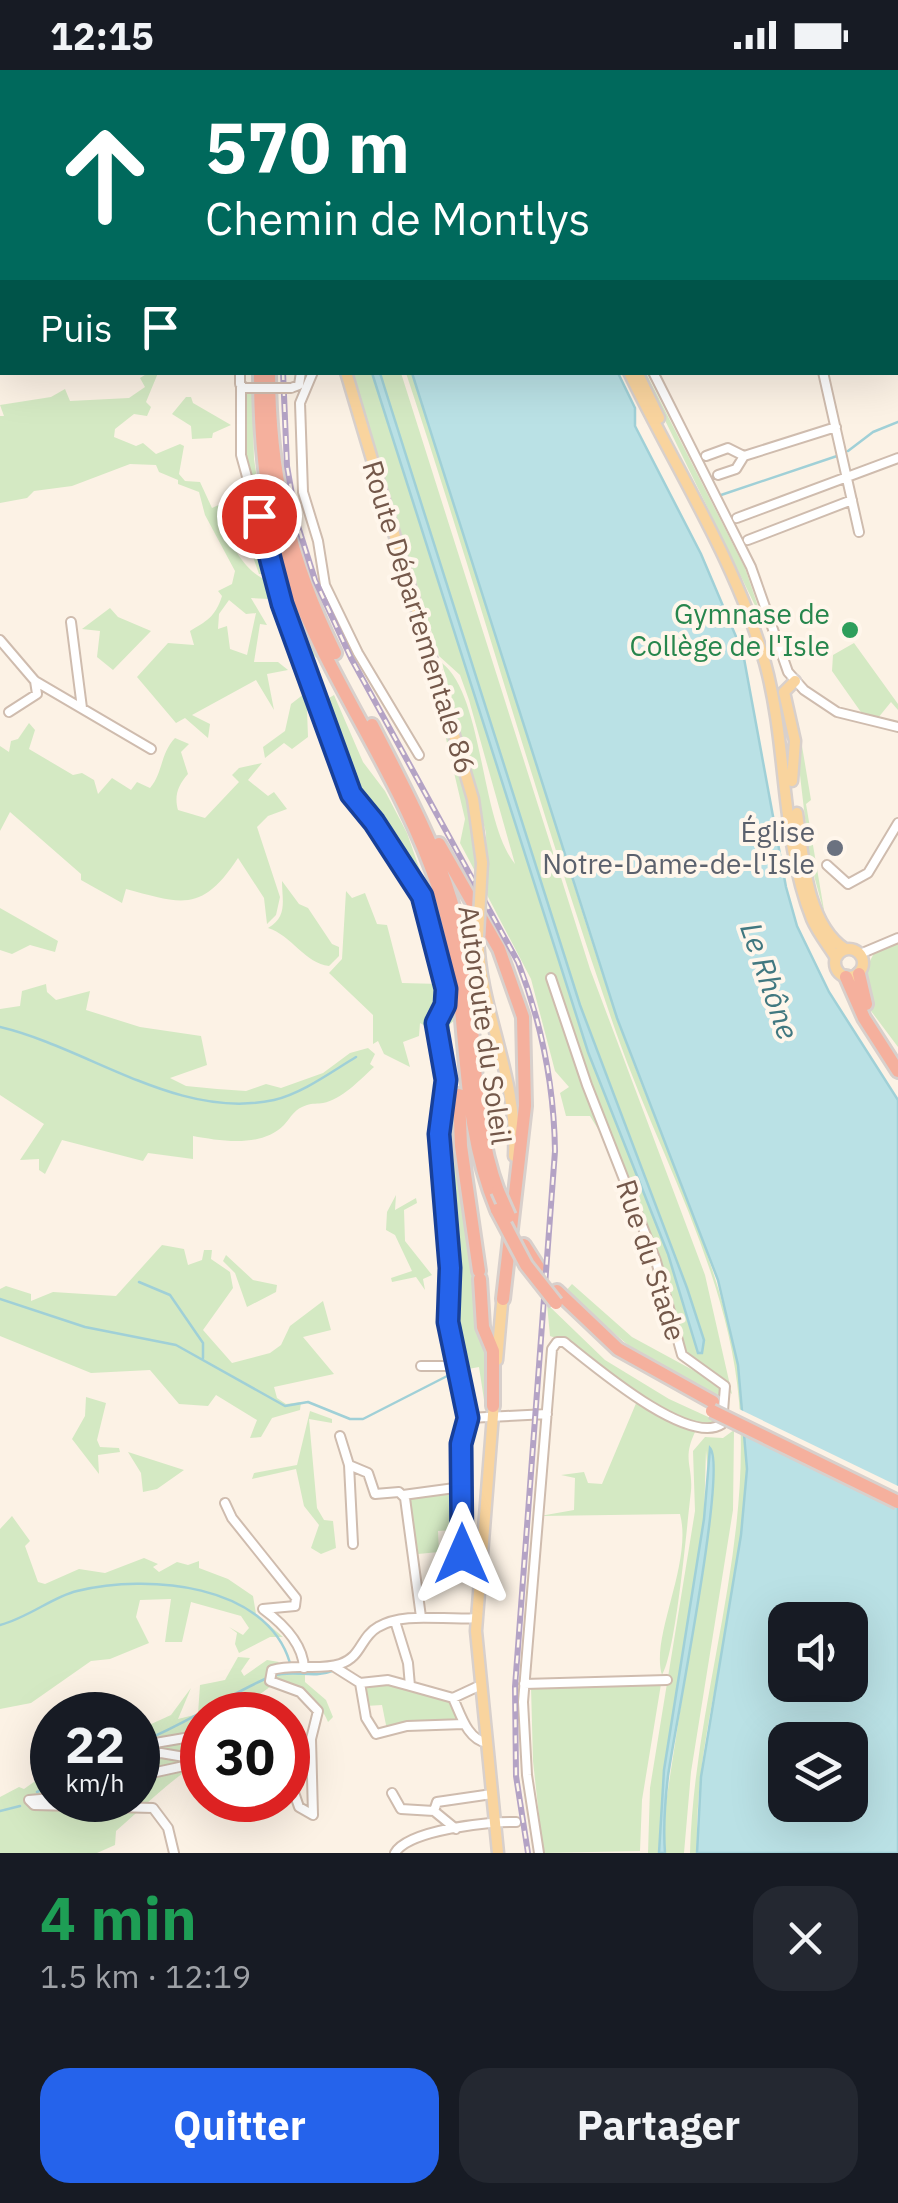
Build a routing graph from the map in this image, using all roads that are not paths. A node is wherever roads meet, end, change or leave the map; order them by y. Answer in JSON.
{"nodes":[{"id":1,"x":241,"y":375,"type":"edge"},
{"id":2,"x":260,"y":375,"type":"edge"},
{"id":3,"x":269,"y":375,"type":"edge"},
{"id":4,"x":300,"y":375,"type":"edge"},
{"id":5,"x":311,"y":375,"type":"edge"},
{"id":6,"x":347,"y":375,"type":"edge"},
{"id":7,"x":630,"y":375,"type":"edge"},
{"id":8,"x":638,"y":375,"type":"edge"},
{"id":9,"x":656,"y":375,"type":"edge"},
{"id":10,"x":824,"y":375,"type":"edge"},
{"id":11,"x":243,"y":388,"type":"junction"},
{"id":12,"x":836,"y":426,"type":"junction"},
{"id":13,"x":706,"y":456,"type":"dead end"},
{"id":14,"x":744,"y":456,"type":"junction"},
{"id":15,"x":898,"y":458,"type":"edge"},
{"id":16,"x":847,"y":475,"type":"junction"},
{"id":17,"x":718,"y":476,"type":"dead end"},
{"id":18,"x":852,"y":500,"type":"junction"},
{"id":19,"x":737,"y":518,"type":"dead end"},
{"id":20,"x":859,"y":532,"type":"dead end"},
{"id":21,"x":748,"y":540,"type":"dead end"},
{"id":22,"x":71,"y":622,"type":"dead end"},
{"id":23,"x":0,"y":640,"type":"edge"},
{"id":24,"x":35,"y":681,"type":"junction"},
{"id":25,"x":794,"y":681,"type":"junction"},
{"id":26,"x":82,"y":708,"type":"junction"},
{"id":27,"x":8,"y":712,"type":"dead end"},
{"id":28,"x":898,"y":727,"type":"edge"},
{"id":29,"x":151,"y":749,"type":"dead end"},
{"id":30,"x":418,"y":755,"type":"dead end"},
{"id":31,"x":792,"y":780,"type":"junction"},
{"id":32,"x":898,"y":823,"type":"edge"},
{"id":33,"x":422,"y":826,"type":"junction"},
{"id":34,"x":827,"y":865,"type":"dead end"},
{"id":35,"x":898,"y":938,"type":"edge"},
{"id":36,"x":846,"y":949,"type":"junction"},
{"id":37,"x":860,"y":954,"type":"junction"},
{"id":38,"x":836,"y":958,"type":"junction"},
{"id":39,"x":853,"y":976,"type":"junction"},
{"id":40,"x":550,"y":978,"type":"dead end"},
{"id":41,"x":898,"y":1057,"type":"edge"},
{"id":42,"x":464,"y":1068,"type":"junction"},
{"id":43,"x":898,"y":1071,"type":"edge"},
{"id":44,"x":556,"y":1297,"type":"junction"},
{"id":45,"x":503,"y":1299,"type":"junction"},
{"id":46,"x":483,"y":1328,"type":"junction"},
{"id":47,"x":500,"y":1329,"type":"junction"},
{"id":48,"x":422,"y":1366,"type":"dead end"},
{"id":49,"x":457,"y":1366,"type":"junction"},
{"id":50,"x":712,"y":1407,"type":"junction"},
{"id":51,"x":493,"y":1411,"type":"junction"},
{"id":52,"x":547,"y":1414,"type":"junction"},
{"id":53,"x":468,"y":1418,"type":"junction"},
{"id":54,"x":340,"y":1436,"type":"dead end"},
{"id":55,"x":350,"y":1465,"type":"junction"},
{"id":56,"x":462,"y":1487,"type":"junction"},
{"id":57,"x":898,"y":1493,"type":"edge"},
{"id":58,"x":404,"y":1495,"type":"junction"},
{"id":59,"x":898,"y":1502,"type":"edge"},
{"id":60,"x":225,"y":1503,"type":"dead end"},
{"id":61,"x":353,"y":1544,"type":"dead end"},
{"id":62,"x":479,"y":1580,"type":"junction"},
{"id":63,"x":421,"y":1618,"type":"junction"},
{"id":64,"x":476,"y":1618,"type":"junction"},
{"id":65,"x":395,"y":1621,"type":"junction"},
{"id":66,"x":333,"y":1666,"type":"junction"},
{"id":67,"x":304,"y":1668,"type":"junction"},
{"id":68,"x":666,"y":1680,"type":"dead end"},
{"id":69,"x":360,"y":1684,"type":"junction"},
{"id":70,"x":524,"y":1684,"type":"junction"},
{"id":71,"x":481,"y":1685,"type":"junction"},
{"id":72,"x":410,"y":1686,"type":"junction"},
{"id":73,"x":298,"y":1692,"type":"edge"},
{"id":74,"x":453,"y":1698,"type":"junction"},
{"id":75,"x":310,"y":1701,"type":"edge"},
{"id":76,"x":464,"y":1724,"type":"junction"},
{"id":77,"x":487,"y":1743,"type":"junction"},
{"id":78,"x":392,"y":1794,"type":"dead end"},
{"id":79,"x":492,"y":1794,"type":"junction"},
{"id":80,"x":434,"y":1811,"type":"junction"},
{"id":81,"x":310,"y":1814,"type":"edge"},
{"id":82,"x":160,"y":1817,"type":"edge"},
{"id":83,"x":495,"y":1822,"type":"junction"},
{"id":84,"x":516,"y":1822,"type":"dead end"},
{"id":85,"x":456,"y":1829,"type":"junction"},
{"id":86,"x":174,"y":1853,"type":"edge"},
{"id":87,"x":396,"y":1853,"type":"edge"},
{"id":88,"x":498,"y":1853,"type":"edge"},
{"id":89,"x":539,"y":1853,"type":"edge"}],
"edges":[{"from":1,"to":11,"type":"street"},
{"from":2,"to":42,"type":"highway","name":"Autoroute du Soleil"},
{"from":3,"to":33,"type":"highway","name":"Autoroute du Soleil"},
{"from":4,"to":11,"type":"street","bridge":true},
{"from":5,"to":30,"type":"street"},
{"from":6,"to":45,"type":"main road","name":"Route Départementale 86","bridge":true},
{"from":7,"to":38,"type":"main road"},
{"from":8,"to":31,"type":"main road"},
{"from":9,"to":25,"type":"street"},
{"from":10,"to":12,"type":"street"},
{"from":11,"to":49,"type":"street"},
{"from":12,"to":14,"type":"street"},
{"from":12,"to":16,"type":"street"},
{"from":13,"to":14,"type":"street"},
{"from":14,"to":17,"type":"street"},
{"from":15,"to":16,"type":"street"},
{"from":16,"to":18,"type":"street"},
{"from":16,"to":19,"type":"street"},
{"from":18,"to":20,"type":"street"},
{"from":18,"to":21,"type":"street"},
{"from":22,"to":26,"type":"street"},
{"from":23,"to":24,"type":"street"},
{"from":24,"to":26,"type":"street"},
{"from":24,"to":27,"type":"street"},
{"from":25,"to":28,"type":"street"},
{"from":25,"to":31,"type":"main road"},
{"from":26,"to":29,"type":"street"},
{"from":31,"to":36,"type":"main road"},
{"from":32,"to":34,"type":"street"},
{"from":33,"to":44,"type":"highway","name":"Autoroute du Soleil","bridge":true},
{"from":33,"to":45,"type":"highway"},
{"from":35,"to":37,"type":"street"},
{"from":36,"to":37,"type":"main road"},
{"from":36,"to":38,"type":"main road"},
{"from":37,"to":39,"type":"main road"},
{"from":38,"to":39,"type":"main road"},
{"from":39,"to":41,"type":"highway"},
{"from":39,"to":43,"type":"highway"},
{"from":40,"to":52,"type":"street","name":"Rue du Stade"},
{"from":42,"to":44,"type":"highway","name":"Autoroute du Soleil","bridge":true},
{"from":42,"to":46,"type":"highway"},
{"from":44,"to":50,"type":"highway","name":"Autoroute du Soleil"},
{"from":45,"to":47,"type":"main road","name":"Route Départementale 86"},
{"from":46,"to":47,"type":"highway"},
{"from":46,"to":51,"type":"highway"},
{"from":47,"to":51,"type":"main road","name":"Route Départementale 86"},
{"from":48,"to":49,"type":"street"},
{"from":49,"to":53,"type":"street"},
{"from":50,"to":57,"type":"highway","name":"Autoroute du Soleil"},
{"from":50,"to":59,"type":"highway","name":"Autoroute du Soleil","bridge":true},
{"from":51,"to":52,"type":"street"},
{"from":51,"to":53,"type":"street"},
{"from":51,"to":62,"type":"main road","name":"Route Départementale 86"},
{"from":52,"to":70,"type":"street","name":"Rue du Stade"},
{"from":53,"to":56,"type":"street"},
{"from":54,"to":55,"type":"street"},
{"from":55,"to":58,"type":"street"},
{"from":55,"to":61,"type":"street"},
{"from":56,"to":58,"type":"street"},
{"from":56,"to":62,"type":"street"},
{"from":58,"to":63,"type":"street"},
{"from":60,"to":67,"type":"street"},
{"from":62,"to":64,"type":"main road","name":"Route Départementale 86"},
{"from":63,"to":64,"type":"street"},
{"from":63,"to":65,"type":"street"},
{"from":64,"to":71,"type":"main road","name":"Route Départementale 86"},
{"from":65,"to":66,"type":"street"},
{"from":65,"to":72,"type":"street"},
{"from":66,"to":67,"type":"street"},
{"from":66,"to":69,"type":"street"},
{"from":67,"to":73,"type":"street"},
{"from":68,"to":70,"type":"street"},
{"from":69,"to":72,"type":"street"},
{"from":69,"to":76,"type":"street"},
{"from":70,"to":89,"type":"street","name":"Rue du Stade"},
{"from":71,"to":74,"type":"street"},
{"from":71,"to":77,"type":"main road","name":"Route Départementale 86"},
{"from":72,"to":74,"type":"street"},
{"from":74,"to":76,"type":"street"},
{"from":75,"to":81,"type":"street"},
{"from":76,"to":77,"type":"street"},
{"from":77,"to":79,"type":"main road","name":"Route Départementale 86"},
{"from":78,"to":80,"type":"street"},
{"from":79,"to":80,"type":"street"},
{"from":79,"to":83,"type":"main road","name":"Route Départementale 86"},
{"from":80,"to":85,"type":"street"},
{"from":82,"to":86,"type":"street"},
{"from":83,"to":84,"type":"street"},
{"from":83,"to":85,"type":"street"},
{"from":83,"to":88,"type":"main road","name":"Route Départementale 86"},
{"from":85,"to":87,"type":"street"}]}
